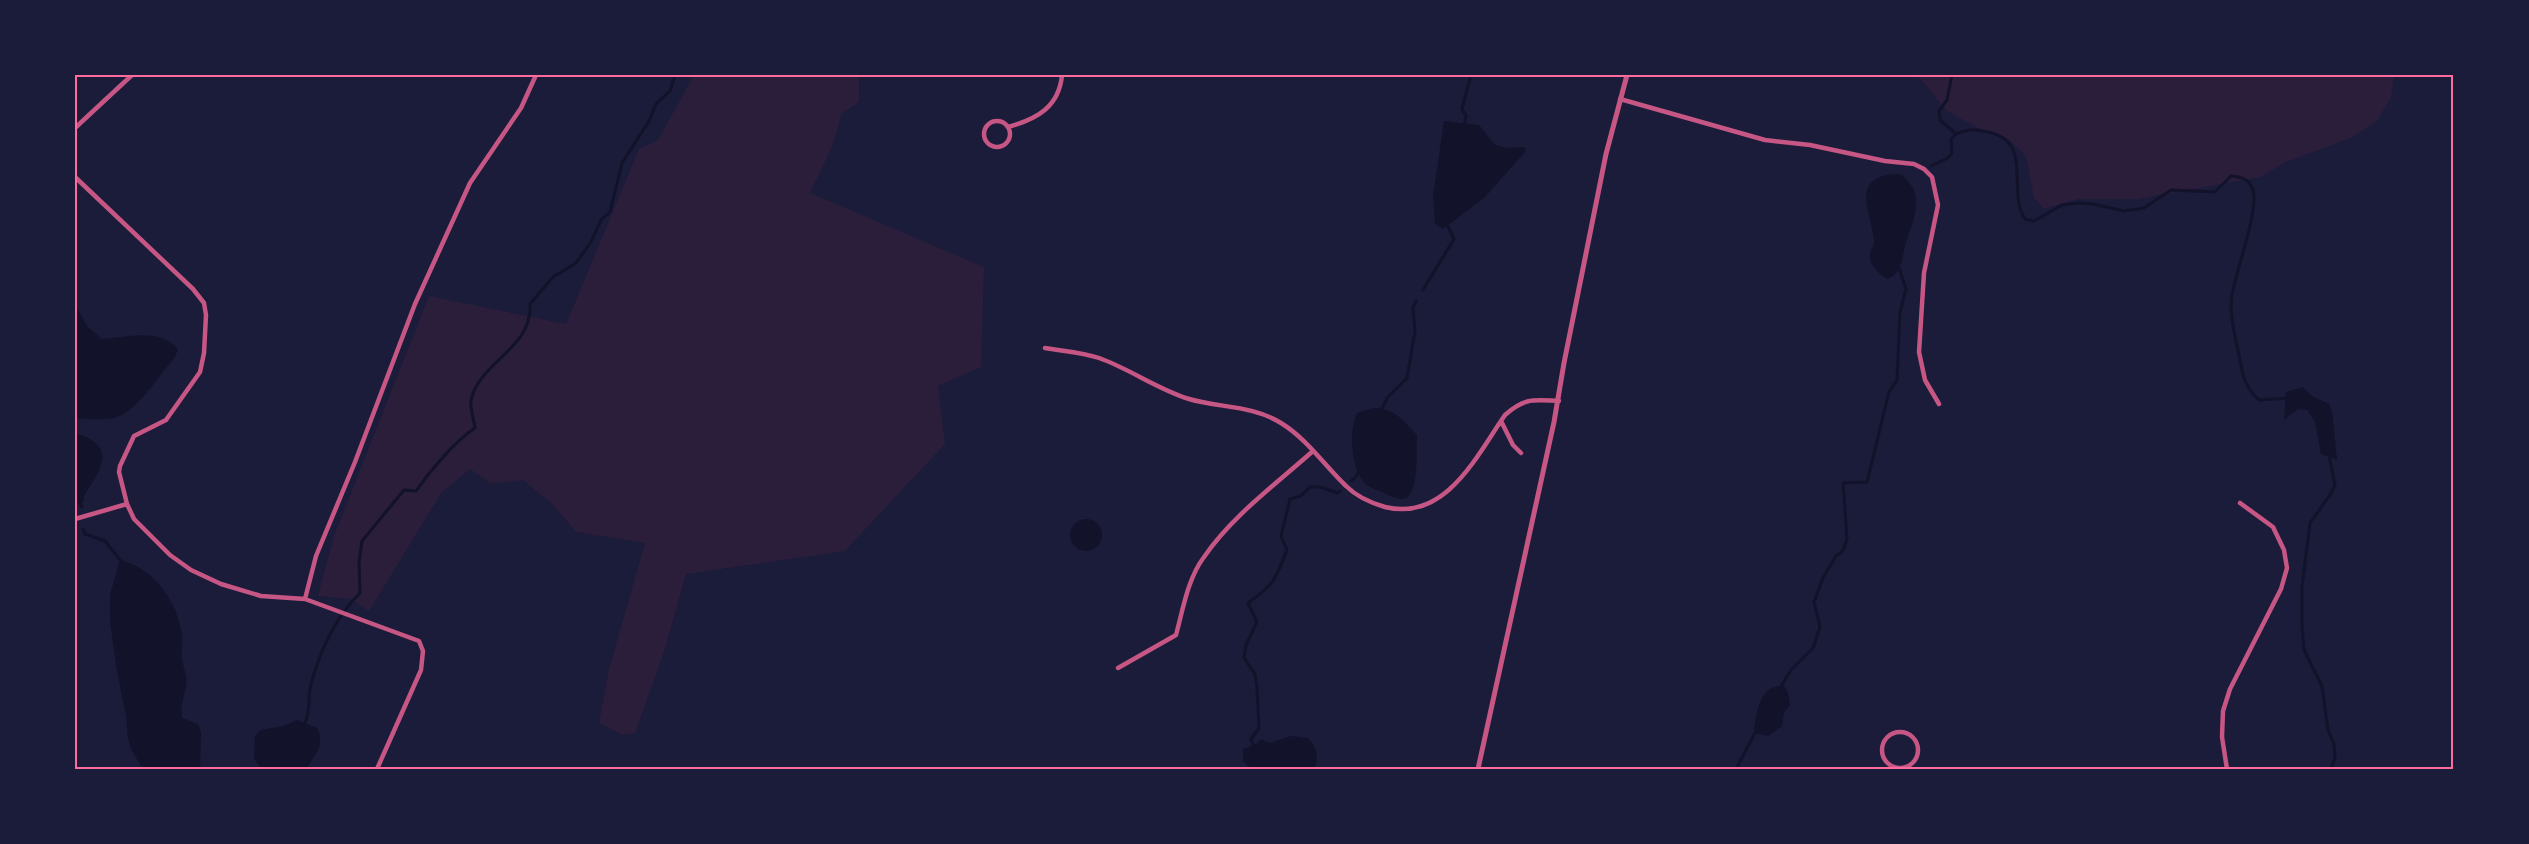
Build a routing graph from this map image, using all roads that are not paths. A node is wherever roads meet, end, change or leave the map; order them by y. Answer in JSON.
{"nodes":[{"id":1,"x":132,"y":75,"type":"edge"},
{"id":2,"x":536,"y":75,"type":"edge"},
{"id":3,"x":1062,"y":75,"type":"edge"},
{"id":4,"x":1627,"y":75,"type":"edge"},
{"id":5,"x":1620,"y":99,"type":"junction"},
{"id":6,"x":1008,"y":127,"type":"junction"},
{"id":7,"x":75,"y":128,"type":"edge"},
{"id":8,"x":75,"y":177,"type":"edge"},
{"id":9,"x":1045,"y":348,"type":"dead end"},
{"id":10,"x":1558,"y":401,"type":"junction"},
{"id":11,"x":1939,"y":404,"type":"dead end"},
{"id":12,"x":1501,"y":422,"type":"junction"},
{"id":13,"x":1313,"y":451,"type":"junction"},
{"id":14,"x":1521,"y":453,"type":"dead end"},
{"id":15,"x":2240,"y":503,"type":"dead end"},
{"id":16,"x":127,"y":504,"type":"junction"},
{"id":17,"x":75,"y":519,"type":"edge"},
{"id":18,"x":305,"y":599,"type":"junction"},
{"id":19,"x":1118,"y":668,"type":"dead end"},
{"id":20,"x":1913,"y":762,"type":"junction"},
{"id":21,"x":1917,"y":768,"type":"edge"},
{"id":22,"x":377,"y":769,"type":"edge"},
{"id":23,"x":1478,"y":769,"type":"edge"},
{"id":24,"x":2227,"y":769,"type":"edge"}],
"edges":[{"from":1,"to":7,"type":"street"},
{"from":2,"to":18,"type":"street"},
{"from":3,"to":6,"type":"street"},
{"from":4,"to":5,"type":"street"},
{"from":5,"to":10,"type":"street"},
{"from":5,"to":11,"type":"street"},
{"from":6,"to":6,"type":"street"},
{"from":8,"to":16,"type":"street"},
{"from":9,"to":13,"type":"street"},
{"from":10,"to":12,"type":"street"},
{"from":10,"to":23,"type":"street"},
{"from":12,"to":13,"type":"street"},
{"from":12,"to":14,"type":"street"},
{"from":13,"to":19,"type":"street"},
{"from":15,"to":24,"type":"street"},
{"from":16,"to":17,"type":"street"},
{"from":16,"to":18,"type":"street"},
{"from":18,"to":22,"type":"street"},
{"from":20,"to":20,"type":"street"},
{"from":20,"to":21,"type":"street"}]}
